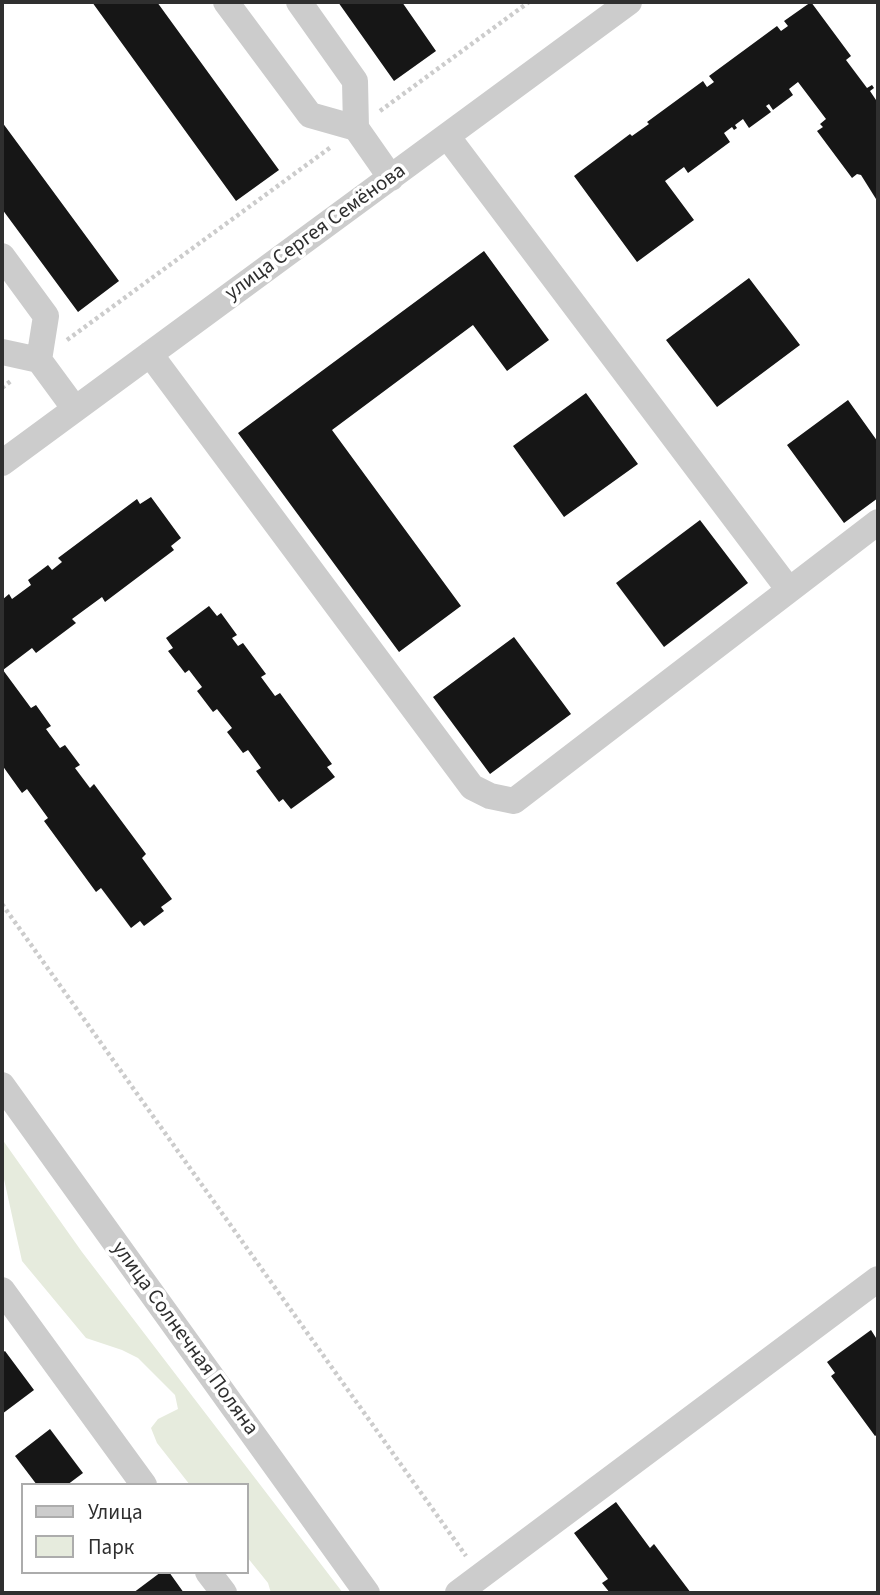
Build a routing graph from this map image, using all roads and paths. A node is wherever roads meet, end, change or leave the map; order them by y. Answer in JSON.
{"nodes":[{"id":1,"x":226,"y":2,"type":"edge"},
{"id":2,"x":299,"y":2,"type":"edge"},
{"id":3,"x":529,"y":2,"type":"edge"},
{"id":4,"x":629,"y":2,"type":"edge"},
{"id":5,"x":356,"y":128,"type":"junction"},
{"id":6,"x":447,"y":136,"type":"junction"},
{"id":7,"x":391,"y":178,"type":"junction"},
{"id":8,"x":2,"y":256,"type":"edge"},
{"id":9,"x":2,"y":352,"type":"edge"},
{"id":10,"x":150,"y":354,"type":"junction"},
{"id":11,"x":39,"y":360,"type":"junction"},
{"id":12,"x":2,"y":388,"type":"edge"},
{"id":13,"x":75,"y":409,"type":"junction"},
{"id":14,"x":2,"y":463,"type":"edge"},
{"id":15,"x":878,"y":522,"type":"edge"},
{"id":16,"x":789,"y":590,"type":"junction"},
{"id":17,"x":2,"y":904,"type":"edge"},
{"id":18,"x":2,"y":1085,"type":"edge"},
{"id":19,"x":878,"y":1279,"type":"edge"},
{"id":20,"x":2,"y":1290,"type":"edge"},
{"id":21,"x":143,"y":1483,"type":"edge"},
{"id":22,"x":210,"y":1574,"type":"edge"},
{"id":23,"x":480,"y":1576,"type":"junction"},
{"id":24,"x":224,"y":1593,"type":"edge"},
{"id":25,"x":367,"y":1593,"type":"edge"},
{"id":26,"x":458,"y":1593,"type":"edge"}],
"edges":[{"from":1,"to":5,"type":"street"},
{"from":2,"to":5,"type":"street"},
{"from":3,"to":5,"type":"path"},
{"from":4,"to":6,"type":"street","name":"улица Сергея Семёнова"},
{"from":5,"to":7,"type":"street"},
{"from":5,"to":11,"type":"path"},
{"from":6,"to":7,"type":"street","name":"улица Сергея Семёнова"},
{"from":6,"to":16,"type":"street"},
{"from":7,"to":10,"type":"street","name":"улица Сергея Семёнова"},
{"from":8,"to":11,"type":"street"},
{"from":9,"to":11,"type":"street"},
{"from":10,"to":13,"type":"street","name":"улица Сергея Семёнова"},
{"from":10,"to":16,"type":"street"},
{"from":11,"to":12,"type":"path"},
{"from":11,"to":13,"type":"street"},
{"from":13,"to":14,"type":"street","name":"улица Сергея Семёнова"},
{"from":15,"to":16,"type":"street"},
{"from":17,"to":23,"type":"path"},
{"from":18,"to":25,"type":"street","name":"улица Солнечная Поляна"},
{"from":19,"to":23,"type":"street"},
{"from":20,"to":21,"type":"street"},
{"from":22,"to":24,"type":"street"},
{"from":23,"to":26,"type":"street"}]}
